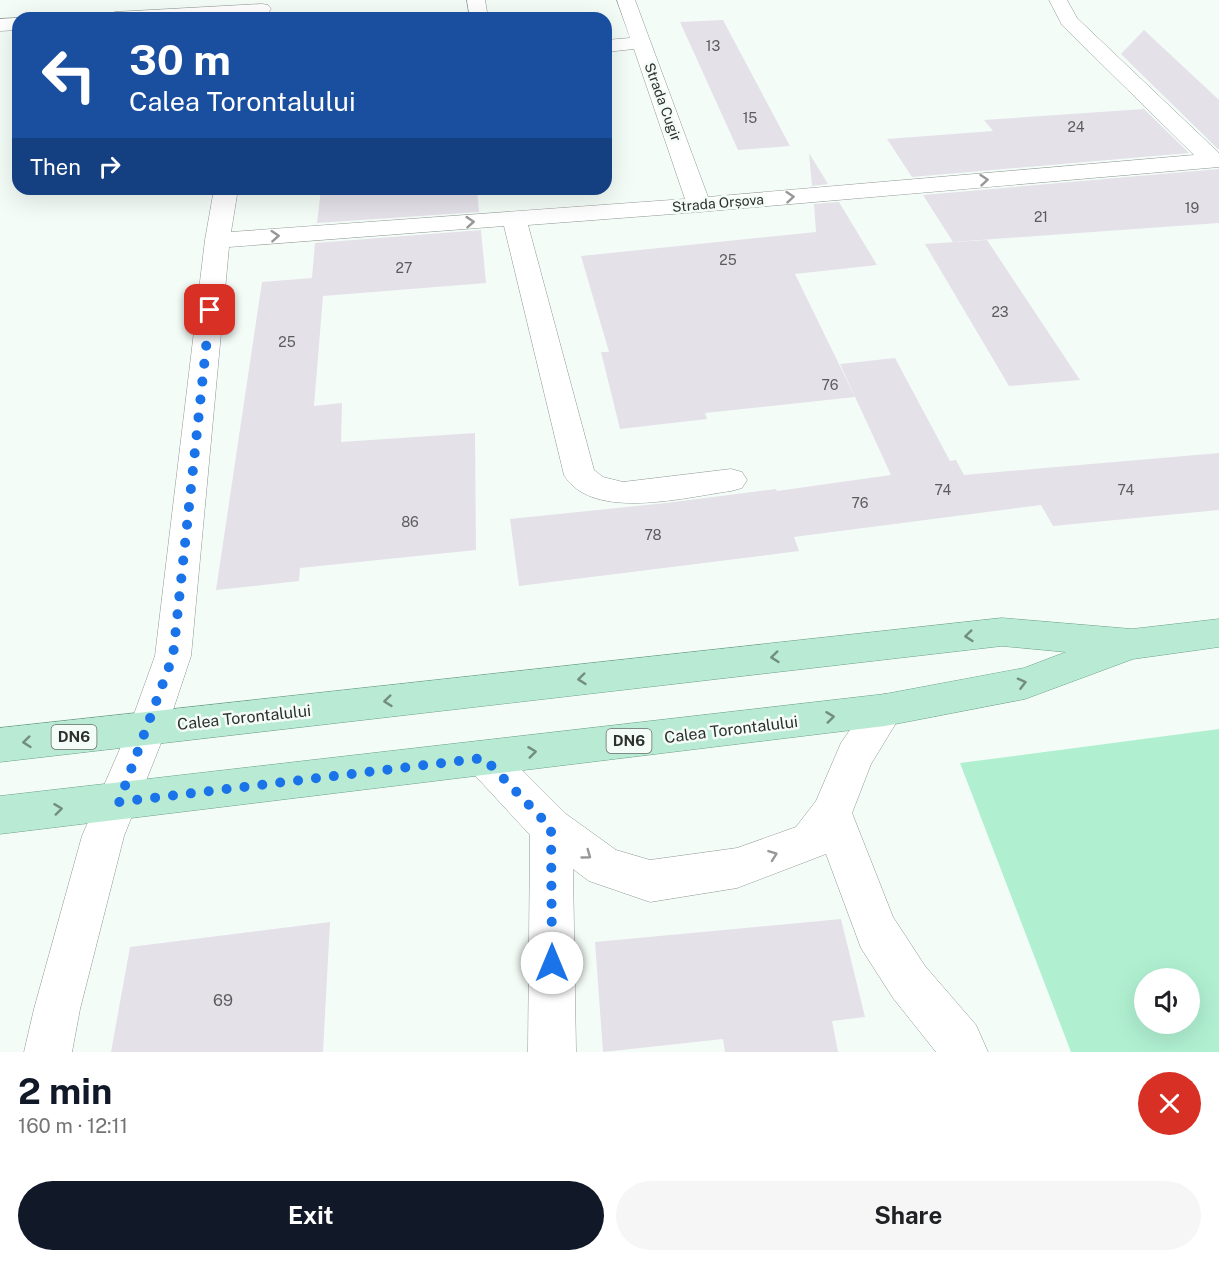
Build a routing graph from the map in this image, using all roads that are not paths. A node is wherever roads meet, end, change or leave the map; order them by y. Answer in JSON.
{"nodes":[{"id":1,"x":626,"y":0,"type":"edge"},
{"id":2,"x":1058,"y":0,"type":"edge"},
{"id":3,"x":262,"y":9,"type":"edge"},
{"id":4,"x":213,"y":12,"type":"edge"},
{"id":5,"x":641,"y":43,"type":"junction"},
{"id":6,"x":612,"y":45,"type":"edge"},
{"id":7,"x":1215,"y":160,"type":"edge"},
{"id":8,"x":225,"y":195,"type":"edge"},
{"id":9,"x":699,"y":205,"type":"junction"},
{"id":10,"x":514,"y":218,"type":"junction"},
{"id":11,"x":217,"y":240,"type":"junction"},
{"id":12,"x":731,"y":480,"type":"dead end"},
{"id":13,"x":1219,"y":633,"type":"edge"},
{"id":14,"x":1132,"y":644,"type":"junction"},
{"id":15,"x":885,"y":710,"type":"junction"},
{"id":16,"x":148,"y":728,"type":"junction"},
{"id":17,"x":0,"y":745,"type":"edge"},
{"id":18,"x":484,"y":758,"type":"junction"},
{"id":19,"x":119,"y":802,"type":"junction"},
{"id":20,"x":831,"y":813,"type":"junction"},
{"id":21,"x":0,"y":815,"type":"edge"},
{"id":22,"x":551,"y":828,"type":"junction"},
{"id":23,"x":48,"y":1052,"type":"edge"},
{"id":24,"x":552,"y":1052,"type":"edge"},
{"id":25,"x":964,"y":1052,"type":"edge"}],
"edges":[{"from":1,"to":5,"type":"street","name":"Strada Cugir"},
{"from":2,"to":7,"type":"street"},
{"from":3,"to":4,"type":"street"},
{"from":5,"to":6,"type":"street"},
{"from":5,"to":9,"type":"street","name":"Strada Cugir"},
{"from":9,"to":7,"type":"street","name":"Strada Orșova","one_way":true},
{"from":8,"to":11,"type":"street"},
{"from":9,"to":10,"type":"street","name":"Strada Orșova"},
{"from":11,"to":10,"type":"street","name":"Strada Orșova","one_way":true},
{"from":10,"to":12,"type":"street"},
{"from":11,"to":16,"type":"street"},
{"from":13,"to":14,"type":"main road","name":"Calea Torontalului","number":"DN6"},
{"from":15,"to":14,"type":"main road","name":"Calea Torontalului","number":"DN6","one_way":true},
{"from":14,"to":16,"type":"main road","name":"Calea Torontalului","number":"DN6","one_way":true},
{"from":18,"to":15,"type":"main road","name":"Calea Torontalului","number":"DN6","one_way":true},
{"from":15,"to":20,"type":"street"},
{"from":16,"to":17,"type":"main road","name":"Calea Torontalului","number":"DN6","one_way":true},
{"from":16,"to":19,"type":"street"},
{"from":18,"to":19,"type":"main road","name":"Calea Torontalului","number":"DN6"},
{"from":18,"to":22,"type":"street"},
{"from":21,"to":19,"type":"main road","name":"Calea Torontalului","number":"DN6","one_way":true},
{"from":19,"to":23,"type":"street"},
{"from":22,"to":20,"type":"street","one_way":true},
{"from":20,"to":25,"type":"street"},
{"from":22,"to":24,"type":"street"}]}
